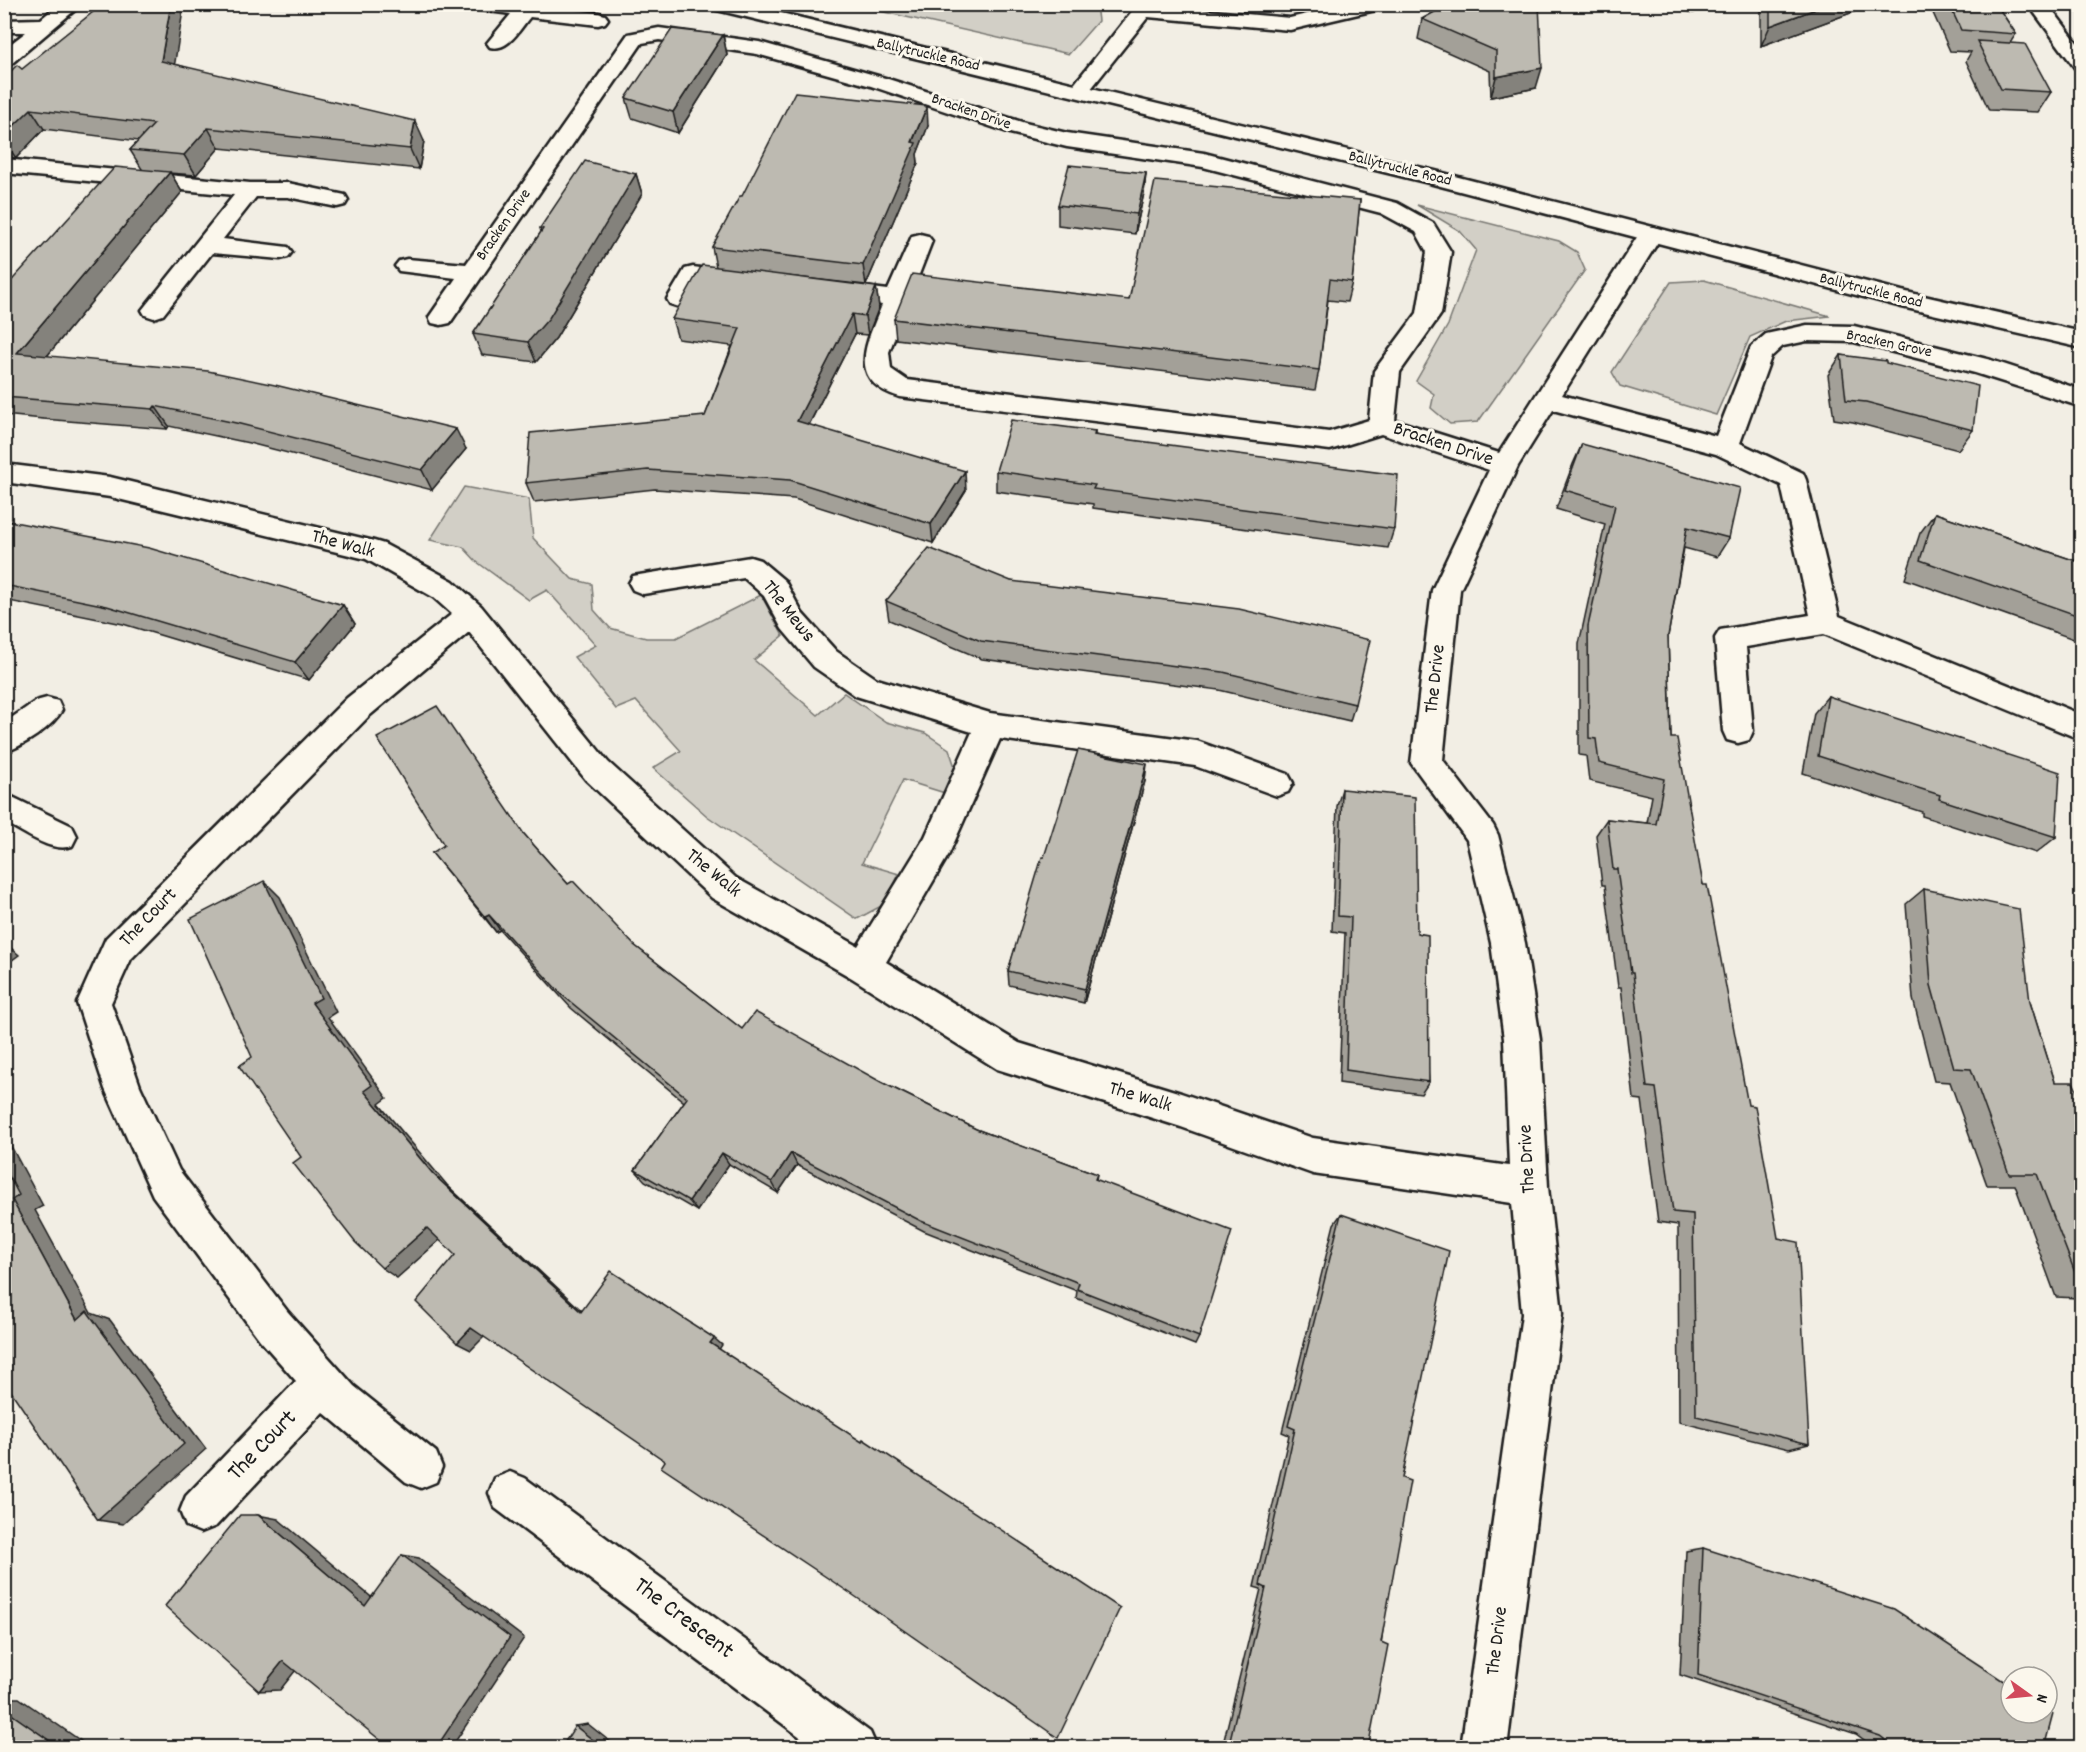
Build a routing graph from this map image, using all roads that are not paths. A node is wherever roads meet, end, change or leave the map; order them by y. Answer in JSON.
{"nodes":[{"id":1,"x":72,"y":4,"type":"edge"},
{"id":2,"x":473,"y":4,"type":"edge"},
{"id":3,"x":717,"y":4,"type":"edge"},
{"id":4,"x":1377,"y":4,"type":"edge"},
{"id":5,"x":2038,"y":4,"type":"edge"},
{"id":6,"x":1144,"y":8,"type":"edge"},
{"id":7,"x":525,"y":10,"type":"junction"},
{"id":8,"x":598,"y":19,"type":"dead end"},
{"id":9,"x":46,"y":25,"type":"junction"},
{"id":10,"x":4,"y":26,"type":"edge"},
{"id":11,"x":497,"y":43,"type":"dead end"},
{"id":12,"x":4,"y":60,"type":"edge"},
{"id":13,"x":2082,"y":64,"type":"edge"},
{"id":14,"x":1079,"y":91,"type":"junction"},
{"id":15,"x":4,"y":166,"type":"edge"},
{"id":16,"x":250,"y":190,"type":"junction"},
{"id":17,"x":337,"y":200,"type":"dead end"},
{"id":18,"x":1651,"y":234,"type":"junction"},
{"id":19,"x":920,"y":241,"type":"dead end"},
{"id":20,"x":206,"y":245,"type":"junction"},
{"id":21,"x":280,"y":252,"type":"dead end"},
{"id":22,"x":407,"y":266,"type":"dead end"},
{"id":23,"x":471,"y":272,"type":"junction"},
{"id":24,"x":772,"y":284,"type":"edge"},
{"id":25,"x":806,"y":288,"type":"edge"},
{"id":26,"x":678,"y":299,"type":"dead end"},
{"id":27,"x":896,"y":299,"type":"junction"},
{"id":28,"x":154,"y":310,"type":"dead end"},
{"id":29,"x":441,"y":316,"type":"dead end"},
{"id":30,"x":2082,"y":340,"type":"edge"},
{"id":31,"x":1546,"y":399,"type":"junction"},
{"id":32,"x":2082,"y":399,"type":"edge"},
{"id":33,"x":1381,"y":425,"type":"junction"},
{"id":34,"x":1725,"y":447,"type":"junction"},
{"id":35,"x":1505,"y":465,"type":"junction"},
{"id":36,"x":4,"y":473,"type":"edge"},
{"id":37,"x":643,"y":583,"type":"dead end"},
{"id":38,"x":471,"y":614,"type":"junction"},
{"id":39,"x":1826,"y":623,"type":"junction"},
{"id":40,"x":47,"y":710,"type":"dead end"},
{"id":41,"x":990,"y":725,"type":"junction"},
{"id":42,"x":2080,"y":729,"type":"edge"},
{"id":43,"x":1738,"y":731,"type":"dead end"},
{"id":44,"x":4,"y":740,"type":"edge"},
{"id":45,"x":1277,"y":783,"type":"dead end"},
{"id":46,"x":4,"y":806,"type":"edge"},
{"id":47,"x":61,"y":836,"type":"dead end"},
{"id":48,"x":864,"y":967,"type":"junction"},
{"id":49,"x":1529,"y":1187,"type":"junction"},
{"id":50,"x":324,"y":1382,"type":"junction"},
{"id":51,"x":421,"y":1467,"type":"dead end"},
{"id":52,"x":510,"y":1493,"type":"dead end"},
{"id":53,"x":201,"y":1511,"type":"dead end"},
{"id":54,"x":854,"y":1748,"type":"edge"},
{"id":55,"x":1484,"y":1748,"type":"edge"}],
"edges":[{"from":1,"to":9,"type":"street"},
{"from":2,"to":7,"type":"street"},
{"from":3,"to":14,"type":"street","name":"Ballytruckle Road"},
{"from":4,"to":6,"type":"street"},
{"from":5,"to":13,"type":"street"},
{"from":6,"to":14,"type":"street"},
{"from":7,"to":8,"type":"street"},
{"from":7,"to":11,"type":"street"},
{"from":9,"to":10,"type":"street"},
{"from":9,"to":12,"type":"street"},
{"from":14,"to":18,"type":"street","name":"Ballytruckle Road"},
{"from":15,"to":16,"type":"street"},
{"from":16,"to":17,"type":"street"},
{"from":16,"to":20,"type":"street"},
{"from":18,"to":30,"type":"street","name":"Ballytruckle Road"},
{"from":18,"to":31,"type":"street","name":"The Drive"},
{"from":19,"to":27,"type":"street","name":"Bracken Drive"},
{"from":20,"to":21,"type":"street"},
{"from":20,"to":28,"type":"street"},
{"from":22,"to":23,"type":"street"},
{"from":23,"to":29,"type":"street","name":"Bracken Drive"},
{"from":23,"to":33,"type":"street","name":"Bracken Drive"},
{"from":24,"to":26,"type":"street"},
{"from":25,"to":27,"type":"street"},
{"from":27,"to":33,"type":"street","name":"Bracken Drive"},
{"from":31,"to":34,"type":"street"},
{"from":31,"to":35,"type":"street","name":"The Drive"},
{"from":32,"to":34,"type":"street","name":"Bracken Grove"},
{"from":33,"to":35,"type":"street","name":"Bracken Drive"},
{"from":34,"to":39,"type":"street"},
{"from":35,"to":49,"type":"street","name":"The Drive"},
{"from":36,"to":38,"type":"street","name":"The Walk"},
{"from":37,"to":41,"type":"street","name":"The Mews"},
{"from":38,"to":48,"type":"street","name":"The Walk"},
{"from":38,"to":50,"type":"street","name":"The Court"},
{"from":39,"to":42,"type":"street"},
{"from":39,"to":43,"type":"street"},
{"from":40,"to":44,"type":"street"},
{"from":41,"to":45,"type":"street","name":"The Mews"},
{"from":41,"to":48,"type":"street"},
{"from":46,"to":47,"type":"street"},
{"from":48,"to":49,"type":"street","name":"The Walk"},
{"from":49,"to":55,"type":"street","name":"The Drive"},
{"from":50,"to":51,"type":"street","name":"The Court"},
{"from":50,"to":53,"type":"street","name":"The Court"},
{"from":52,"to":54,"type":"street","name":"The Crescent"}]}
